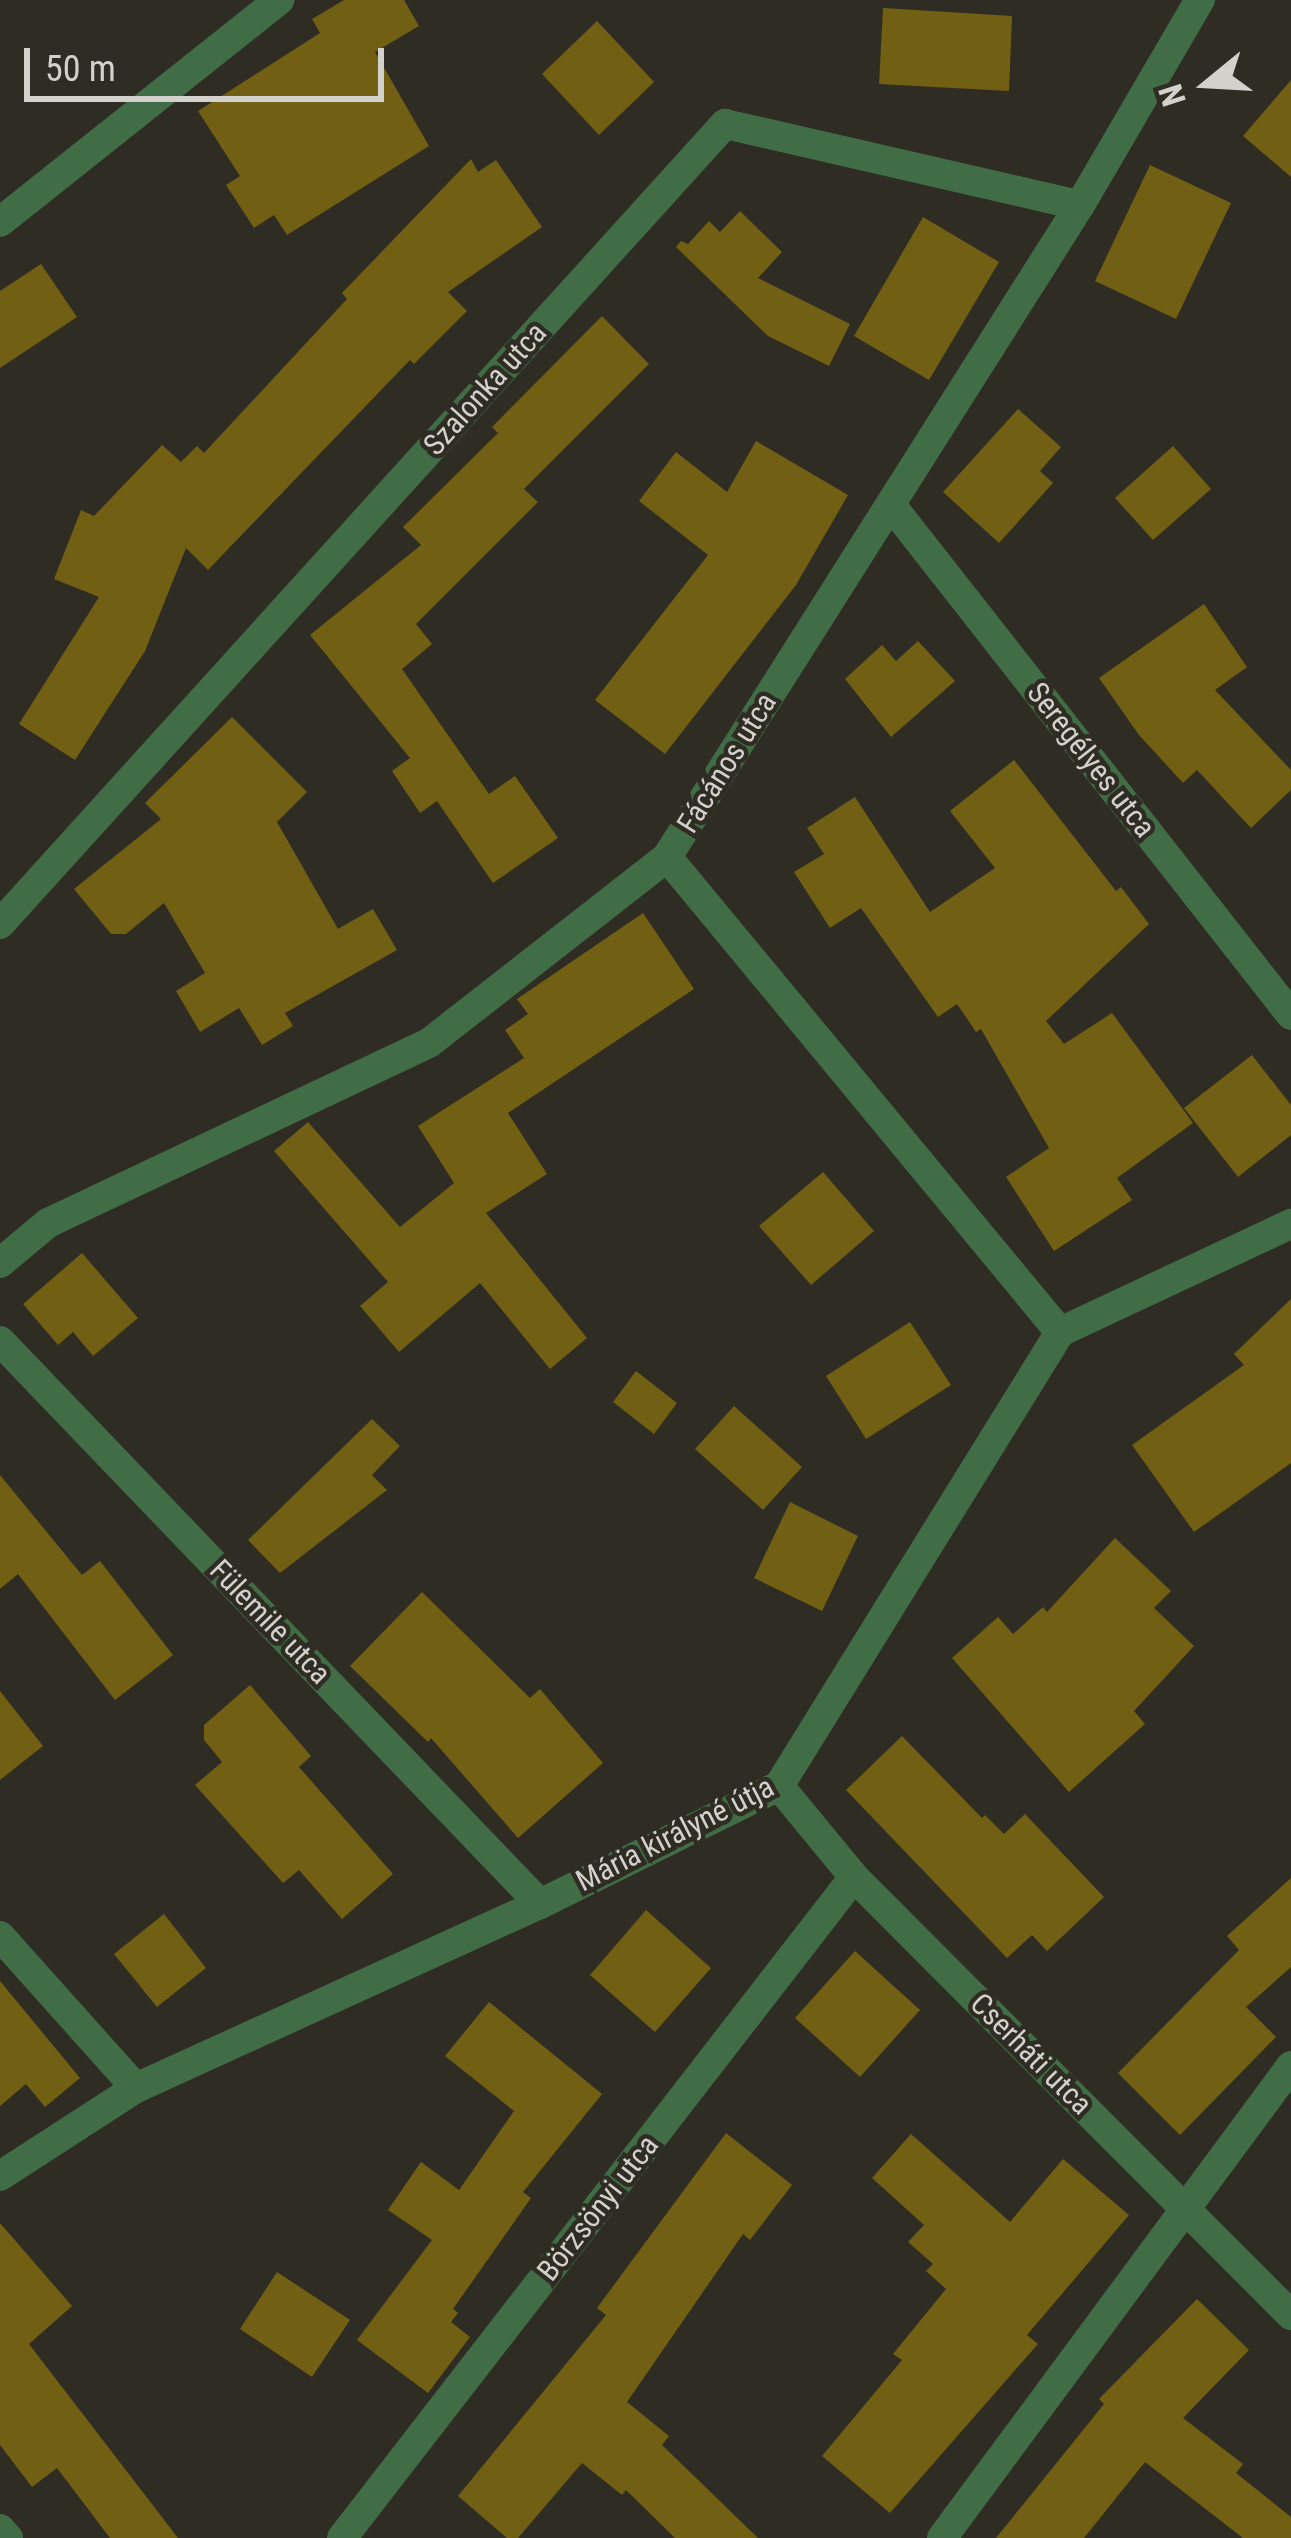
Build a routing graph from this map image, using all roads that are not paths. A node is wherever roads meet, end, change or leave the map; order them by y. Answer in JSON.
{"nodes":[{"id":1,"x":279,"y":0,"type":"edge"},
{"id":2,"x":1200,"y":0,"type":"edge"},
{"id":3,"x":1080,"y":205,"type":"junction"},
{"id":4,"x":0,"y":222,"type":"edge"},
{"id":5,"x":891,"y":505,"type":"junction"},
{"id":6,"x":667,"y":857,"type":"junction"},
{"id":7,"x":0,"y":924,"type":"edge"},
{"id":8,"x":1291,"y":1015,"type":"edge"},
{"id":9,"x":1291,"y":1224,"type":"edge"},
{"id":10,"x":0,"y":1263,"type":"edge"},
{"id":11,"x":1060,"y":1332,"type":"junction"},
{"id":12,"x":0,"y":1341,"type":"edge"},
{"id":13,"x":779,"y":1786,"type":"junction"},
{"id":14,"x":854,"y":1877,"type":"junction"},
{"id":15,"x":540,"y":1904,"type":"junction"},
{"id":16,"x":0,"y":1936,"type":"edge"},
{"id":17,"x":1291,"y":2066,"type":"edge"},
{"id":18,"x":136,"y":2088,"type":"junction"},
{"id":19,"x":0,"y":2176,"type":"edge"},
{"id":20,"x":1185,"y":2209,"type":"junction"},
{"id":21,"x":1291,"y":2315,"type":"edge"},
{"id":22,"x":0,"y":2529,"type":"edge"},
{"id":23,"x":8,"y":2538,"type":"edge"},
{"id":24,"x":342,"y":2538,"type":"edge"},
{"id":25,"x":942,"y":2538,"type":"edge"}],
"edges":[{"from":1,"to":4,"type":"street"},
{"from":2,"to":3,"type":"street","name":"Fácános utca"},
{"from":3,"to":5,"type":"street","name":"Fácános utca"},
{"from":3,"to":7,"type":"street","name":"Szalonka utca"},
{"from":5,"to":6,"type":"street","name":"Fácános utca"},
{"from":5,"to":8,"type":"street","name":"Seregélyes utca"},
{"from":6,"to":10,"type":"street","name":"Fácános utca"},
{"from":6,"to":11,"type":"street"},
{"from":9,"to":11,"type":"street"},
{"from":11,"to":13,"type":"street","name":"Mária királyné útja"},
{"from":12,"to":15,"type":"street","name":"Fülemile utca"},
{"from":13,"to":14,"type":"street","name":"Cserháti utca"},
{"from":13,"to":15,"type":"street","name":"Mária királyné útja"},
{"from":14,"to":20,"type":"street","name":"Cserháti utca"},
{"from":14,"to":24,"type":"street","name":"Börzsönyi utca"},
{"from":15,"to":18,"type":"street","name":"Mária királyné útja"},
{"from":16,"to":18,"type":"street"},
{"from":17,"to":20,"type":"street"},
{"from":18,"to":19,"type":"street","name":"Mária királyné útja"},
{"from":20,"to":21,"type":"street","name":"Cserháti utca"},
{"from":20,"to":25,"type":"street"},
{"from":22,"to":23,"type":"street"}]}
